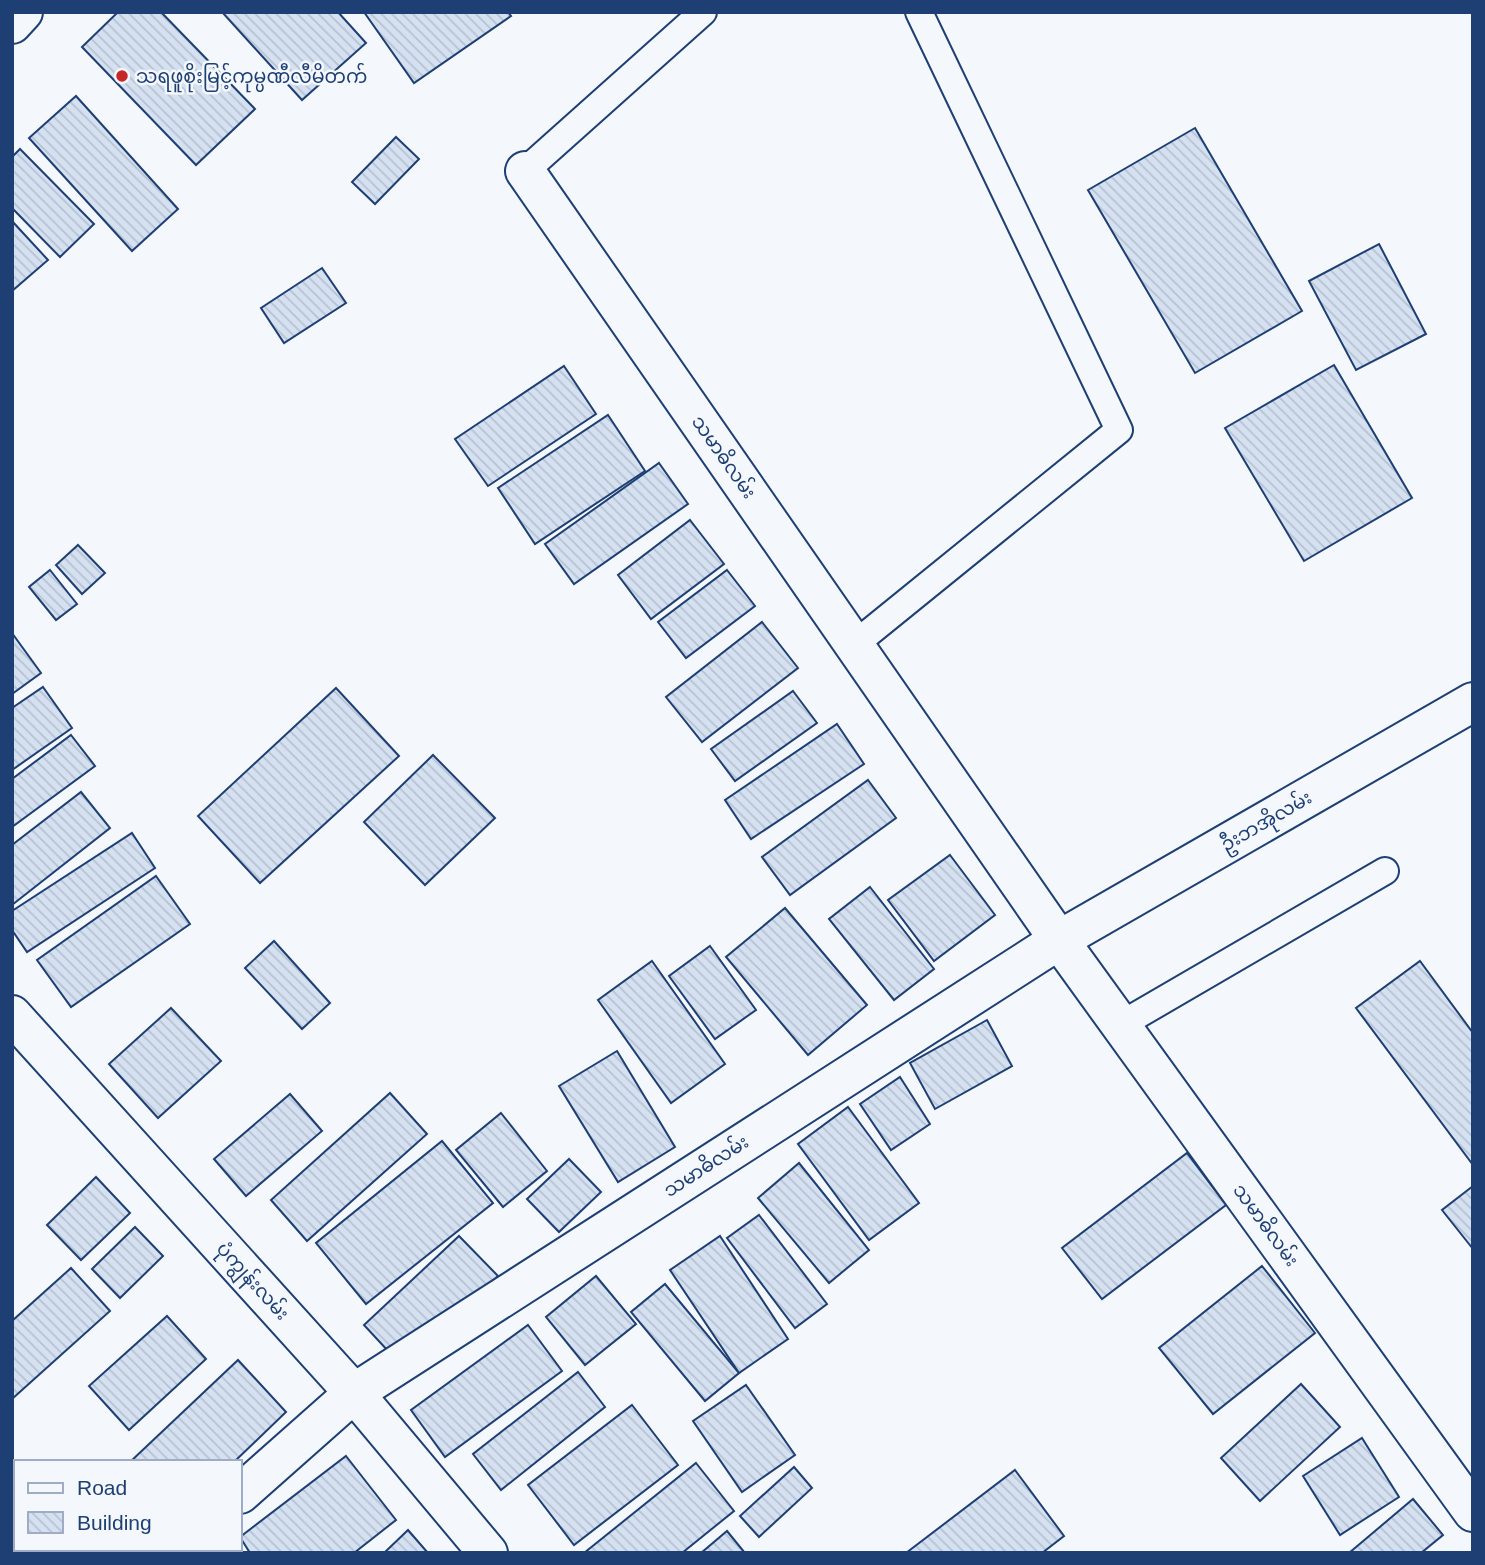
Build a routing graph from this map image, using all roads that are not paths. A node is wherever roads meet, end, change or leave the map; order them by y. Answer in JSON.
{"nodes":[{"id":1,"x":23,"y":12,"type":"edge"},
{"id":2,"x":703,"y":12,"type":"edge"},
{"id":3,"x":919,"y":12,"type":"edge"},
{"id":4,"x":12,"y":24,"type":"edge"},
{"id":5,"x":525,"y":171,"type":"joint"},
{"id":6,"x":855,"y":644,"type":"junction"},
{"id":7,"x":1473,"y":702,"type":"edge"},
{"id":8,"x":1385,"y":871,"type":"dead end"},
{"id":9,"x":1059,"y":940,"type":"junction"},
{"id":10,"x":12,"y":1015,"type":"edge"},
{"id":11,"x":1122,"y":1024,"type":"junction"},
{"id":12,"x":354,"y":1393,"type":"junction"},
{"id":13,"x":242,"y":1492,"type":"edge"},
{"id":14,"x":1473,"y":1512,"type":"edge"},
{"id":15,"x":488,"y":1553,"type":"edge"}],
"edges":[{"from":1,"to":4,"type":"street"},
{"from":2,"to":5,"type":"lane","name":"သမာဓိလမ်း"},
{"from":3,"to":6,"type":"lane"},
{"from":5,"to":6,"type":"street","name":"သမာဓိလမ်း"},
{"from":6,"to":9,"type":"street","name":"သမာဓိလမ်း"},
{"from":7,"to":9,"type":"street","name":"ဦးဘအိုလမ်း"},
{"from":8,"to":11,"type":"lane"},
{"from":9,"to":11,"type":"street","name":"သမာဓိလမ်း"},
{"from":9,"to":12,"type":"street","name":"သမာဓိလမ်း"},
{"from":10,"to":12,"type":"street","name":"ပုံကျွန်းလမ်း"},
{"from":11,"to":14,"type":"street","name":"သမာဓိလမ်း"},
{"from":12,"to":13,"type":"street","name":"သမာဓိလမ်း"},
{"from":12,"to":15,"type":"street","name":"ပုံကျွန်းလမ်း"}]}
